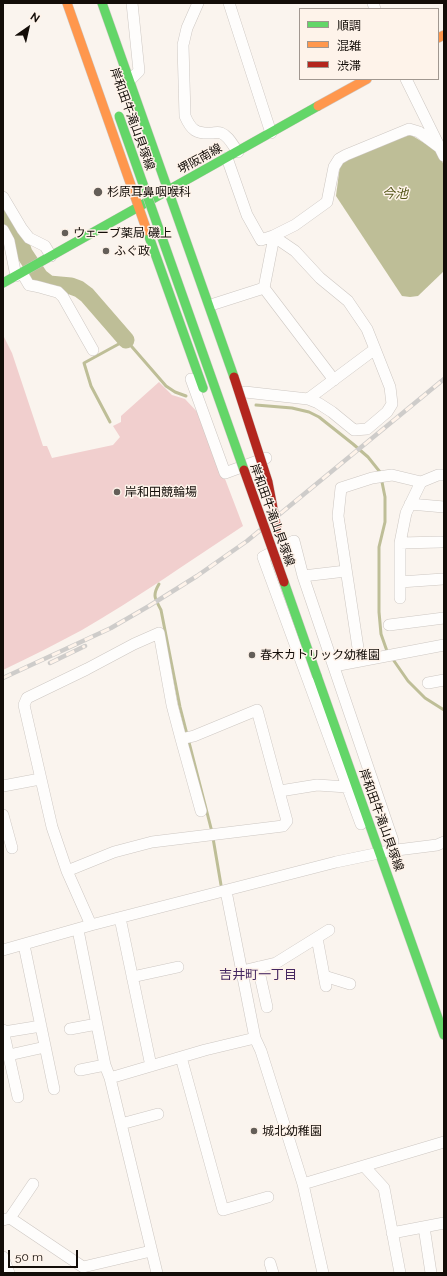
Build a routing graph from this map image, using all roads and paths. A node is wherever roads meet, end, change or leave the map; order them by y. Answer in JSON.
{"nodes":[{"id":1,"x":67,"y":3,"type":"edge"},
{"id":2,"x":102,"y":3,"type":"edge"},
{"id":3,"x":132,"y":3,"type":"edge"},
{"id":4,"x":198,"y":3,"type":"edge"},
{"id":5,"x":228,"y":3,"type":"edge"},
{"id":6,"x":366,"y":80,"type":"edge"},
{"id":7,"x":406,"y":80,"type":"edge"},
{"id":8,"x":129,"y":81,"type":"junction"},
{"id":9,"x":118,"y":113,"type":"dead end"},
{"id":10,"x":271,"y":133,"type":"junction"},
{"id":11,"x":442,"y":151,"type":"edge"},
{"id":12,"x":238,"y":152,"type":"junction"},
{"id":13,"x":227,"y":158,"type":"junction"},
{"id":14,"x":155,"y":187,"type":"dead end"},
{"id":15,"x":168,"y":191,"type":"junction"},
{"id":16,"x":3,"y":197,"type":"edge"},
{"id":17,"x":160,"y":202,"type":"dead end"},
{"id":18,"x":138,"y":208,"type":"junction"},
{"id":19,"x":3,"y":230,"type":"edge"},
{"id":20,"x":272,"y":236,"type":"junction"},
{"id":21,"x":49,"y":258,"type":"junction"},
{"id":22,"x":21,"y":273,"type":"junction"},
{"id":23,"x":3,"y":283,"type":"edge"},
{"id":24,"x":264,"y":288,"type":"junction"},
{"id":25,"x":214,"y":304,"type":"junction"},
{"id":26,"x":93,"y":344,"type":"dead end"},
{"id":27,"x":375,"y":349,"type":"junction"},
{"id":28,"x":334,"y":380,"type":"junction"},
{"id":29,"x":245,"y":392,"type":"junction"},
{"id":30,"x":308,"y":399,"type":"junction"},
{"id":31,"x":247,"y":448,"type":"dead end"},
{"id":32,"x":444,"y":475,"type":"edge"},
{"id":33,"x":421,"y":482,"type":"junction"},
{"id":34,"x":410,"y":504,"type":"junction"},
{"id":35,"x":444,"y":507,"type":"edge"},
{"id":36,"x":277,"y":529,"type":"junction"},
{"id":37,"x":267,"y":535,"type":"junction"},
{"id":38,"x":441,"y":542,"type":"dead end"},
{"id":39,"x":400,"y":543,"type":"junction"},
{"id":40,"x":286,"y":558,"type":"dead end"},
{"id":41,"x":346,"y":571,"type":"junction"},
{"id":42,"x":303,"y":576,"type":"junction"},
{"id":43,"x":443,"y":579,"type":"dead end"},
{"id":44,"x":400,"y":582,"type":"junction"},
{"id":45,"x":307,"y":587,"type":"junction"},
{"id":46,"x":278,"y":598,"type":"junction"},
{"id":47,"x":400,"y":598,"type":"dead end"},
{"id":48,"x":444,"y":618,"type":"edge"},
{"id":49,"x":390,"y":625,"type":"dead end"},
{"id":50,"x":316,"y":644,"type":"dead end"},
{"id":51,"x":444,"y":645,"type":"edge"},
{"id":52,"x":360,"y":661,"type":"junction"},
{"id":53,"x":330,"y":669,"type":"junction"},
{"id":54,"x":444,"y":680,"type":"edge"},
{"id":55,"x":428,"y":683,"type":"dead end"},
{"id":56,"x":181,"y":739,"type":"junction"},
{"id":57,"x":40,"y":779,"type":"junction"},
{"id":58,"x":3,"y":786,"type":"edge"},
{"id":59,"x":346,"y":787,"type":"junction"},
{"id":60,"x":280,"y":791,"type":"junction"},
{"id":61,"x":201,"y":811,"type":"dead end"},
{"id":62,"x":3,"y":815,"type":"edge"},
{"id":63,"x":444,"y":842,"type":"edge"},
{"id":64,"x":12,"y":848,"type":"dead end"},
{"id":65,"x":387,"y":855,"type":"junction"},
{"id":66,"x":67,"y":871,"type":"junction"},
{"id":67,"x":226,"y":892,"type":"junction"},
{"id":68,"x":120,"y":918,"type":"junction"},
{"id":69,"x":91,"y":926,"type":"junction"},
{"id":70,"x":78,"y":930,"type":"junction"},
{"id":71,"x":329,"y":930,"type":"dead end"},
{"id":72,"x":317,"y":938,"type":"junction"},
{"id":73,"x":24,"y":945,"type":"junction"},
{"id":74,"x":3,"y":950,"type":"edge"},
{"id":75,"x":178,"y":967,"type":"dead end"},
{"id":76,"x":258,"y":967,"type":"junction"},
{"id":77,"x":242,"y":971,"type":"junction"},
{"id":78,"x":132,"y":977,"type":"junction"},
{"id":79,"x":350,"y":984,"type":"dead end"},
{"id":80,"x":267,"y":1007,"type":"dead end"},
{"id":81,"x":97,"y":1024,"type":"junction"},
{"id":82,"x":41,"y":1026,"type":"junction"},
{"id":83,"x":70,"y":1029,"type":"dead end"},
{"id":84,"x":3,"y":1031,"type":"edge"},
{"id":85,"x":444,"y":1035,"type":"edge"},
{"id":86,"x":255,"y":1038,"type":"junction"},
{"id":87,"x":45,"y":1047,"type":"junction"},
{"id":88,"x":9,"y":1055,"type":"junction"},
{"id":89,"x":181,"y":1057,"type":"junction"},
{"id":90,"x":105,"y":1065,"type":"junction"},
{"id":91,"x":151,"y":1066,"type":"junction"},
{"id":92,"x":80,"y":1070,"type":"dead end"},
{"id":93,"x":110,"y":1078,"type":"junction"},
{"id":94,"x":54,"y":1089,"type":"dead end"},
{"id":95,"x":18,"y":1097,"type":"dead end"},
{"id":96,"x":158,"y":1114,"type":"dead end"},
{"id":97,"x":121,"y":1124,"type":"junction"},
{"id":98,"x":444,"y":1142,"type":"edge"},
{"id":99,"x":364,"y":1166,"type":"junction"},
{"id":100,"x":33,"y":1184,"type":"dead end"},
{"id":101,"x":302,"y":1184,"type":"junction"},
{"id":102,"x":268,"y":1197,"type":"dead end"},
{"id":103,"x":6,"y":1219,"type":"edge"},
{"id":104,"x":444,"y":1223,"type":"edge"},
{"id":105,"x":424,"y":1227,"type":"junction"},
{"id":106,"x":392,"y":1233,"type":"junction"},
{"id":107,"x":151,"y":1251,"type":"junction"},
{"id":108,"x":3,"y":1257,"type":"edge"},
{"id":109,"x":9,"y":1273,"type":"edge"},
{"id":110,"x":157,"y":1273,"type":"edge"},
{"id":111,"x":322,"y":1273,"type":"edge"},
{"id":112,"x":400,"y":1273,"type":"edge"},
{"id":113,"x":431,"y":1273,"type":"edge"}],
"edges":[{"from":1,"to":18,"type":"main road"},
{"from":2,"to":8,"type":"main road"},
{"from":3,"to":8,"type":"street"},
{"from":4,"to":12,"type":"street"},
{"from":5,"to":10,"type":"street"},
{"from":6,"to":10,"type":"main road","name":"堺阪南線"},
{"from":7,"to":11,"type":"street"},
{"from":8,"to":15,"type":"main road"},
{"from":9,"to":37,"type":"main road","name":"岸和田牛滝山貝塚線","bridge":true},
{"from":10,"to":12,"type":"main road","name":"堺阪南線"},
{"from":11,"to":20,"type":"street"},
{"from":12,"to":13,"type":"main road","name":"堺阪南線"},
{"from":13,"to":15,"type":"main road","name":"堺阪南線"},
{"from":13,"to":20,"type":"street"},
{"from":14,"to":17,"type":"main road","name":"岸和田牛滝山貝塚線"},
{"from":15,"to":18,"type":"main road","name":"堺阪南線"},
{"from":15,"to":25,"type":"street"},
{"from":15,"to":36,"type":"main road","bridge":true},
{"from":16,"to":21,"type":"street"},
{"from":18,"to":21,"type":"main road","name":"堺阪南線"},
{"from":18,"to":29,"type":"street"},
{"from":18,"to":37,"type":"main road","bridge":true},
{"from":19,"to":22,"type":"street"},
{"from":20,"to":24,"type":"street"},
{"from":20,"to":27,"type":"street"},
{"from":21,"to":22,"type":"main road","name":"堺阪南線"},
{"from":22,"to":23,"type":"main road","name":"堺阪南線"},
{"from":22,"to":26,"type":"street"},
{"from":24,"to":25,"type":"street"},
{"from":24,"to":28,"type":"street"},
{"from":25,"to":29,"type":"street"},
{"from":27,"to":28,"type":"street"},
{"from":27,"to":30,"type":"street"},
{"from":28,"to":30,"type":"street"},
{"from":29,"to":30,"type":"street"},
{"from":31,"to":36,"type":"main road","name":"岸和田牛滝山貝塚線","bridge":true},
{"from":32,"to":33,"type":"street"},
{"from":33,"to":34,"type":"street"},
{"from":33,"to":41,"type":"street"},
{"from":34,"to":35,"type":"street"},
{"from":34,"to":39,"type":"street"},
{"from":36,"to":40,"type":"main road","name":"岸和田牛滝山貝塚線"},
{"from":37,"to":65,"type":"main road","name":"岸和田牛滝山貝塚線","bridge":true},
{"from":38,"to":39,"type":"street"},
{"from":39,"to":44,"type":"street"},
{"from":41,"to":42,"type":"street"},
{"from":41,"to":52,"type":"street"},
{"from":42,"to":45,"type":"street"},
{"from":42,"to":46,"type":"street"},
{"from":43,"to":44,"type":"street"},
{"from":44,"to":47,"type":"street"},
{"from":45,"to":46,"type":"street"},
{"from":45,"to":53,"type":"street"},
{"from":46,"to":59,"type":"street"},
{"from":48,"to":49,"type":"street"},
{"from":50,"to":53,"type":"main road"},
{"from":51,"to":52,"type":"street"},
{"from":52,"to":53,"type":"street"},
{"from":53,"to":65,"type":"street"},
{"from":54,"to":55,"type":"street"},
{"from":56,"to":57,"type":"street"},
{"from":56,"to":60,"type":"street"},
{"from":56,"to":61,"type":"street"},
{"from":57,"to":58,"type":"street"},
{"from":57,"to":66,"type":"street"},
{"from":59,"to":60,"type":"street"},
{"from":59,"to":65,"type":"street"},
{"from":60,"to":66,"type":"street"},
{"from":62,"to":64,"type":"street"},
{"from":63,"to":65,"type":"street"},
{"from":65,"to":67,"type":"street"},
{"from":65,"to":85,"type":"main road","name":"岸和田牛滝山貝塚線"},
{"from":66,"to":69,"type":"street"},
{"from":67,"to":68,"type":"street"},
{"from":67,"to":77,"type":"street"},
{"from":68,"to":69,"type":"street"},
{"from":68,"to":78,"type":"street"},
{"from":69,"to":70,"type":"street"},
{"from":70,"to":73,"type":"street"},
{"from":70,"to":81,"type":"street"},
{"from":71,"to":72,"type":"street"},
{"from":72,"to":76,"type":"street"},
{"from":72,"to":79,"type":"street"},
{"from":73,"to":74,"type":"street"},
{"from":73,"to":82,"type":"street"},
{"from":75,"to":78,"type":"street"},
{"from":76,"to":77,"type":"street"},
{"from":76,"to":80,"type":"street"},
{"from":77,"to":86,"type":"street"},
{"from":78,"to":91,"type":"street"},
{"from":81,"to":83,"type":"street"},
{"from":81,"to":90,"type":"street"},
{"from":82,"to":84,"type":"street"},
{"from":82,"to":87,"type":"street"},
{"from":84,"to":88,"type":"street"},
{"from":86,"to":89,"type":"street"},
{"from":86,"to":101,"type":"street"},
{"from":87,"to":88,"type":"street"},
{"from":87,"to":94,"type":"street"},
{"from":88,"to":95,"type":"street"},
{"from":89,"to":91,"type":"street"},
{"from":89,"to":102,"type":"street"},
{"from":90,"to":92,"type":"street"},
{"from":90,"to":93,"type":"street"},
{"from":91,"to":93,"type":"street"},
{"from":93,"to":97,"type":"street"},
{"from":96,"to":97,"type":"street"},
{"from":97,"to":107,"type":"street"},
{"from":98,"to":99,"type":"street"},
{"from":99,"to":101,"type":"street"},
{"from":99,"to":106,"type":"street"},
{"from":100,"to":103,"type":"street"},
{"from":101,"to":111,"type":"street"},
{"from":103,"to":107,"type":"street"},
{"from":104,"to":105,"type":"street"},
{"from":105,"to":106,"type":"street"},
{"from":105,"to":113,"type":"street"},
{"from":106,"to":112,"type":"street"},
{"from":107,"to":110,"type":"street"},
{"from":108,"to":109,"type":"street"}]}
